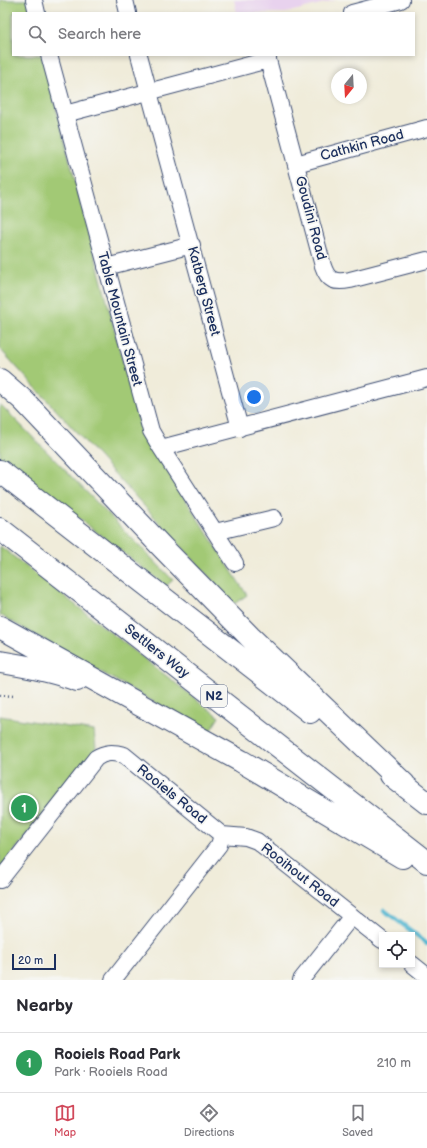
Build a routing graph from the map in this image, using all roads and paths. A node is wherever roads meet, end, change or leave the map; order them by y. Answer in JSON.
{"nodes":[{"id":1,"x":34,"y":0,"type":"edge"},
{"id":2,"x":125,"y":0,"type":"edge"},
{"id":3,"x":401,"y":0,"type":"edge"},
{"id":4,"x":37,"y":12,"type":"edge"},
{"id":5,"x":128,"y":12,"type":"edge"},
{"id":6,"x":356,"y":12,"type":"edge"},
{"id":7,"x":49,"y":56,"type":"edge"},
{"id":8,"x":139,"y":56,"type":"edge"},
{"id":9,"x":268,"y":57,"type":"edge"},
{"id":10,"x":148,"y":92,"type":"junction"},
{"id":11,"x":65,"y":114,"type":"junction"},
{"id":12,"x":427,"y":128,"type":"edge"},
{"id":13,"x":296,"y":164,"type":"junction"},
{"id":14,"x":192,"y":245,"type":"junction"},
{"id":15,"x":427,"y":260,"type":"edge"},
{"id":16,"x":106,"y":268,"type":"junction"},
{"id":17,"x":0,"y":369,"type":"edge"},
{"id":18,"x":427,"y":378,"type":"edge"},
{"id":19,"x":0,"y":380,"type":"edge"},
{"id":20,"x":23,"y":400,"type":"junction"},
{"id":21,"x":240,"y":428,"type":"junction"},
{"id":22,"x":160,"y":448,"type":"junction"},
{"id":23,"x":0,"y":471,"type":"edge"},
{"id":24,"x":274,"y":518,"type":"dead end"},
{"id":25,"x":0,"y":529,"type":"edge"},
{"id":26,"x":216,"y":532,"type":"junction"},
{"id":27,"x":235,"y":563,"type":"dead end"},
{"id":28,"x":0,"y":627,"type":"edge"},
{"id":29,"x":0,"y":662,"type":"edge"},
{"id":30,"x":0,"y":695,"type":"edge"},
{"id":31,"x":14,"y":696,"type":"dead end"},
{"id":32,"x":129,"y":698,"type":"junction"},
{"id":33,"x":404,"y":784,"type":"junction"},
{"id":34,"x":427,"y":803,"type":"edge"},
{"id":35,"x":222,"y":836,"type":"junction"},
{"id":36,"x":427,"y":862,"type":"edge"},
{"id":37,"x":427,"y":871,"type":"edge"},
{"id":38,"x":0,"y":880,"type":"edge"},
{"id":39,"x":352,"y":916,"type":"junction"},
{"id":40,"x":379,"y":938,"type":"edge"},
{"id":41,"x":415,"y":966,"type":"edge"},
{"id":42,"x":427,"y":976,"type":"edge"},
{"id":43,"x":113,"y":980,"type":"edge"},
{"id":44,"x":301,"y":980,"type":"edge"}],
"edges":[{"from":1,"to":4,"type":"street"},
{"from":2,"to":5,"type":"street"},
{"from":3,"to":6,"type":"street"},
{"from":7,"to":11,"type":"street","name":"Table Mountain Street"},
{"from":8,"to":10,"type":"street","name":"Katberg Street"},
{"from":9,"to":10,"type":"street"},
{"from":9,"to":13,"type":"street","name":"Goudini Road"},
{"from":10,"to":11,"type":"street"},
{"from":10,"to":14,"type":"street","name":"Katberg Street"},
{"from":11,"to":16,"type":"street","name":"Table Mountain Street"},
{"from":12,"to":13,"type":"street","name":"Cathkin Road"},
{"from":13,"to":15,"type":"street","name":"Goudini Road"},
{"from":14,"to":16,"type":"street"},
{"from":14,"to":21,"type":"street","name":"Katberg Street"},
{"from":16,"to":22,"type":"street","name":"Table Mountain Street"},
{"from":17,"to":20,"type":"highway"},
{"from":18,"to":21,"type":"street"},
{"from":19,"to":20,"type":"highway"},
{"from":20,"to":33,"type":"highway"},
{"from":21,"to":22,"type":"street"},
{"from":22,"to":26,"type":"street","name":"Table Mountain Street"},
{"from":23,"to":33,"type":"highway"},
{"from":24,"to":26,"type":"street"},
{"from":25,"to":36,"type":"highway","name":"Settlers Way","number":"N2"},
{"from":26,"to":27,"type":"street","name":"Table Mountain Street"},
{"from":28,"to":32,"type":"highway"},
{"from":29,"to":32,"type":"highway"},
{"from":30,"to":31,"type":"path"},
{"from":32,"to":37,"type":"highway"},
{"from":33,"to":34,"type":"highway"},
{"from":35,"to":38,"type":"street","name":"Rooiels Road"},
{"from":35,"to":39,"type":"street","name":"Rooihout Road"},
{"from":35,"to":43,"type":"street"},
{"from":39,"to":40,"type":"street","name":"Rooihout Road"},
{"from":39,"to":44,"type":"street","name":"Rooihout Road"},
{"from":41,"to":42,"type":"street"}]}
